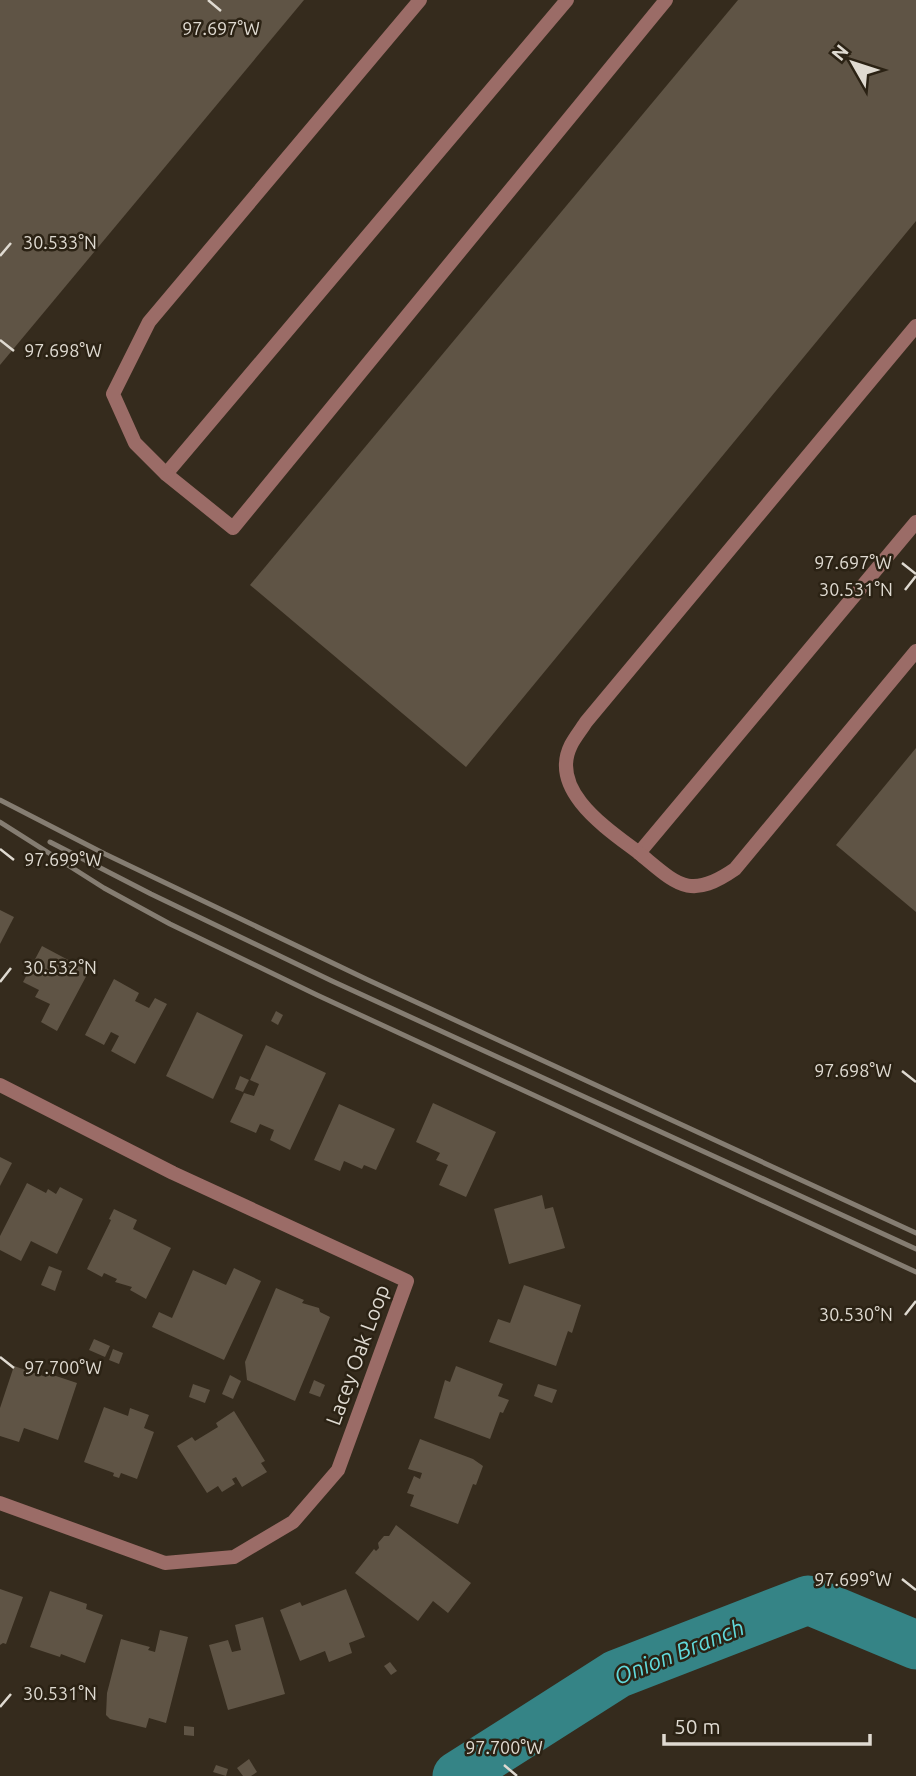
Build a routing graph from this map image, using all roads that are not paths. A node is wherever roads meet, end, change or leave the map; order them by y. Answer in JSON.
{"nodes":[{"id":1,"x":420,"y":0,"type":"edge"},
{"id":2,"x":567,"y":0,"type":"edge"},
{"id":3,"x":666,"y":0,"type":"edge"},
{"id":4,"x":916,"y":326,"type":"edge"},
{"id":5,"x":166,"y":474,"type":"junction"},
{"id":6,"x":916,"y":522,"type":"edge"},
{"id":7,"x":916,"y":651,"type":"edge"},
{"id":8,"x":639,"y":853,"type":"junction"},
{"id":9,"x":0,"y":1085,"type":"edge"},
{"id":10,"x":0,"y":1503,"type":"edge"}],
"edges":[{"from":1,"to":5,"type":"street"},
{"from":2,"to":5,"type":"street"},
{"from":3,"to":5,"type":"street"},
{"from":4,"to":8,"type":"street"},
{"from":6,"to":8,"type":"street"},
{"from":7,"to":8,"type":"street"},
{"from":9,"to":10,"type":"street","name":"Lacey Oak Loop"}]}
